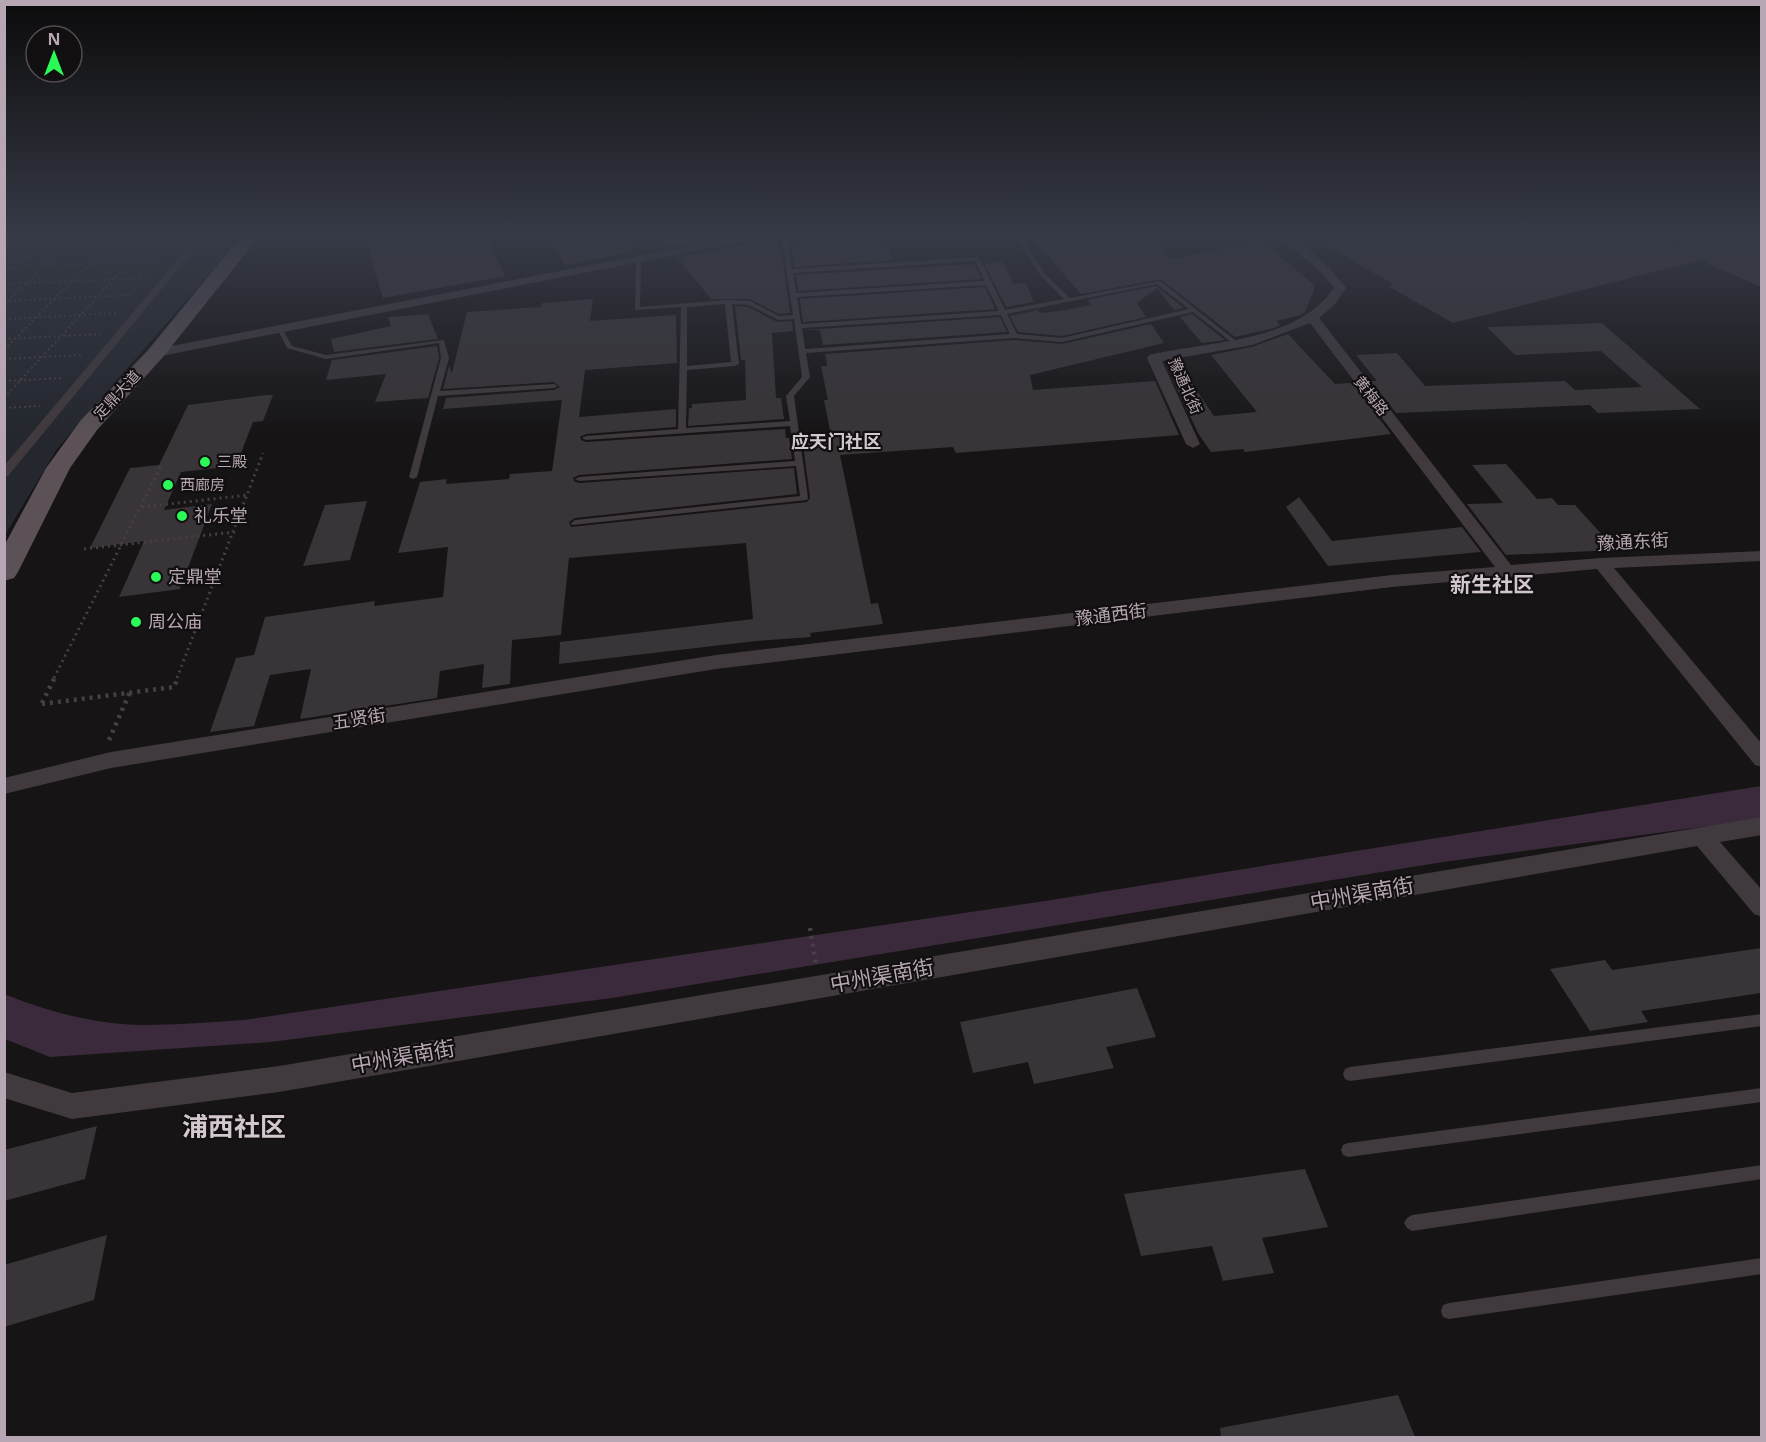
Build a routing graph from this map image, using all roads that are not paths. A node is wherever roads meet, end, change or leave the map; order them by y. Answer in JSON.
{"nodes":[{"id":1,"x":147,"y":301,"type":"edge"},
{"id":2,"x":198,"y":301,"type":"edge"},
{"id":3,"x":422,"y":301,"type":"edge"},
{"id":4,"x":637,"y":301,"type":"edge"},
{"id":5,"x":794,"y":301,"type":"edge"},
{"id":6,"x":997,"y":301,"type":"edge"},
{"id":7,"x":1062,"y":301,"type":"edge"},
{"id":8,"x":1183,"y":301,"type":"edge"},
{"id":9,"x":1331,"y":301,"type":"edge"},
{"id":10,"x":728,"y":302,"type":"junction"},
{"id":11,"x":684,"y":305,"type":"junction"},
{"id":12,"x":1194,"y":310,"type":"junction"},
{"id":13,"x":1002,"y":313,"type":"junction"},
{"id":14,"x":796,"y":317,"type":"junction"},
{"id":15,"x":1311,"y":318,"type":"junction"},
{"id":16,"x":798,"y":326,"type":"junction"},
{"id":17,"x":280,"y":329,"type":"junction"},
{"id":18,"x":1014,"y":336,"type":"junction"},
{"id":19,"x":1237,"y":344,"type":"junction"},
{"id":20,"x":802,"y":351,"type":"junction"},
{"id":21,"x":156,"y":353,"type":"junction"},
{"id":22,"x":684,"y":368,"type":"junction"},
{"id":23,"x":554,"y":386,"type":"dead end"},
{"id":24,"x":435,"y":394,"type":"junction"},
{"id":25,"x":794,"y":423,"type":"junction"},
{"id":26,"x":682,"y":431,"type":"junction"},
{"id":27,"x":586,"y":438,"type":"dead end"},
{"id":28,"x":1193,"y":444,"type":"dead end"},
{"id":29,"x":799,"y":463,"type":"junction"},
{"id":30,"x":4,"y":474,"type":"edge"},
{"id":31,"x":413,"y":477,"type":"dead end"},
{"id":32,"x":579,"y":479,"type":"dead end"},
{"id":33,"x":575,"y":523,"type":"dead end"},
{"id":34,"x":1761,"y":556,"type":"edge"},
{"id":35,"x":1601,"y":563,"type":"junction"},
{"id":36,"x":1506,"y":570,"type":"junction"},
{"id":37,"x":4,"y":572,"type":"edge"},
{"id":38,"x":716,"y":662,"type":"joint"},
{"id":39,"x":1755,"y":752,"type":"edge"},
{"id":40,"x":4,"y":786,"type":"edge"},
{"id":41,"x":1761,"y":826,"type":"edge"},
{"id":42,"x":1702,"y":836,"type":"junction"},
{"id":43,"x":1758,"y":900,"type":"edge"},
{"id":44,"x":1761,"y":1020,"type":"edge"},
{"id":45,"x":1350,"y":1074,"type":"dead end"},
{"id":46,"x":4,"y":1085,"type":"edge"},
{"id":47,"x":1761,"y":1095,"type":"edge"},
{"id":48,"x":1348,"y":1150,"type":"dead end"},
{"id":49,"x":1761,"y":1172,"type":"edge"},
{"id":50,"x":1412,"y":1223,"type":"dead end"},
{"id":51,"x":1761,"y":1266,"type":"edge"},
{"id":52,"x":1449,"y":1311,"type":"dead end"}],
"edges":[{"from":1,"to":30,"type":"street"},
{"from":2,"to":21,"type":"main road","name":"定鼎大道"},
{"from":3,"to":17,"type":"street"},
{"from":4,"to":11,"type":"lane"},
{"from":5,"to":14,"type":"lane"},
{"from":6,"to":13,"type":"lane"},
{"from":7,"to":13,"type":"lane"},
{"from":8,"to":12,"type":"lane"},
{"from":9,"to":15,"type":"street"},
{"from":10,"to":11,"type":"lane"},
{"from":10,"to":14,"type":"lane"},
{"from":10,"to":22,"type":"lane"},
{"from":11,"to":22,"type":"lane"},
{"from":12,"to":18,"type":"lane"},
{"from":12,"to":19,"type":"lane"},
{"from":13,"to":16,"type":"lane"},
{"from":13,"to":18,"type":"lane"},
{"from":14,"to":16,"type":"lane"},
{"from":15,"to":19,"type":"street","name":"豫通北街"},
{"from":15,"to":36,"type":"street","name":"黄梅路"},
{"from":16,"to":20,"type":"lane"},
{"from":17,"to":21,"type":"street"},
{"from":17,"to":24,"type":"lane"},
{"from":18,"to":20,"type":"lane"},
{"from":19,"to":28,"type":"street","name":"豫通北街"},
{"from":20,"to":25,"type":"lane"},
{"from":21,"to":37,"type":"main road","name":"定鼎大道"},
{"from":22,"to":26,"type":"lane"},
{"from":23,"to":24,"type":"lane"},
{"from":24,"to":31,"type":"lane"},
{"from":25,"to":26,"type":"lane"},
{"from":25,"to":29,"type":"lane"},
{"from":26,"to":27,"type":"lane"},
{"from":29,"to":32,"type":"lane"},
{"from":29,"to":33,"type":"lane"},
{"from":34,"to":35,"type":"street","name":"豫通东街"},
{"from":35,"to":36,"type":"street","name":"豫通东街"},
{"from":35,"to":39,"type":"street"},
{"from":36,"to":38,"type":"street","name":"豫通西街"},
{"from":38,"to":40,"type":"street","name":"五贤街"},
{"from":41,"to":42,"type":"street","name":"中州渠南街"},
{"from":42,"to":43,"type":"street"},
{"from":42,"to":46,"type":"street","name":"中州渠南街"},
{"from":44,"to":45,"type":"lane"},
{"from":47,"to":48,"type":"lane"},
{"from":49,"to":50,"type":"lane"},
{"from":51,"to":52,"type":"lane"}]}
